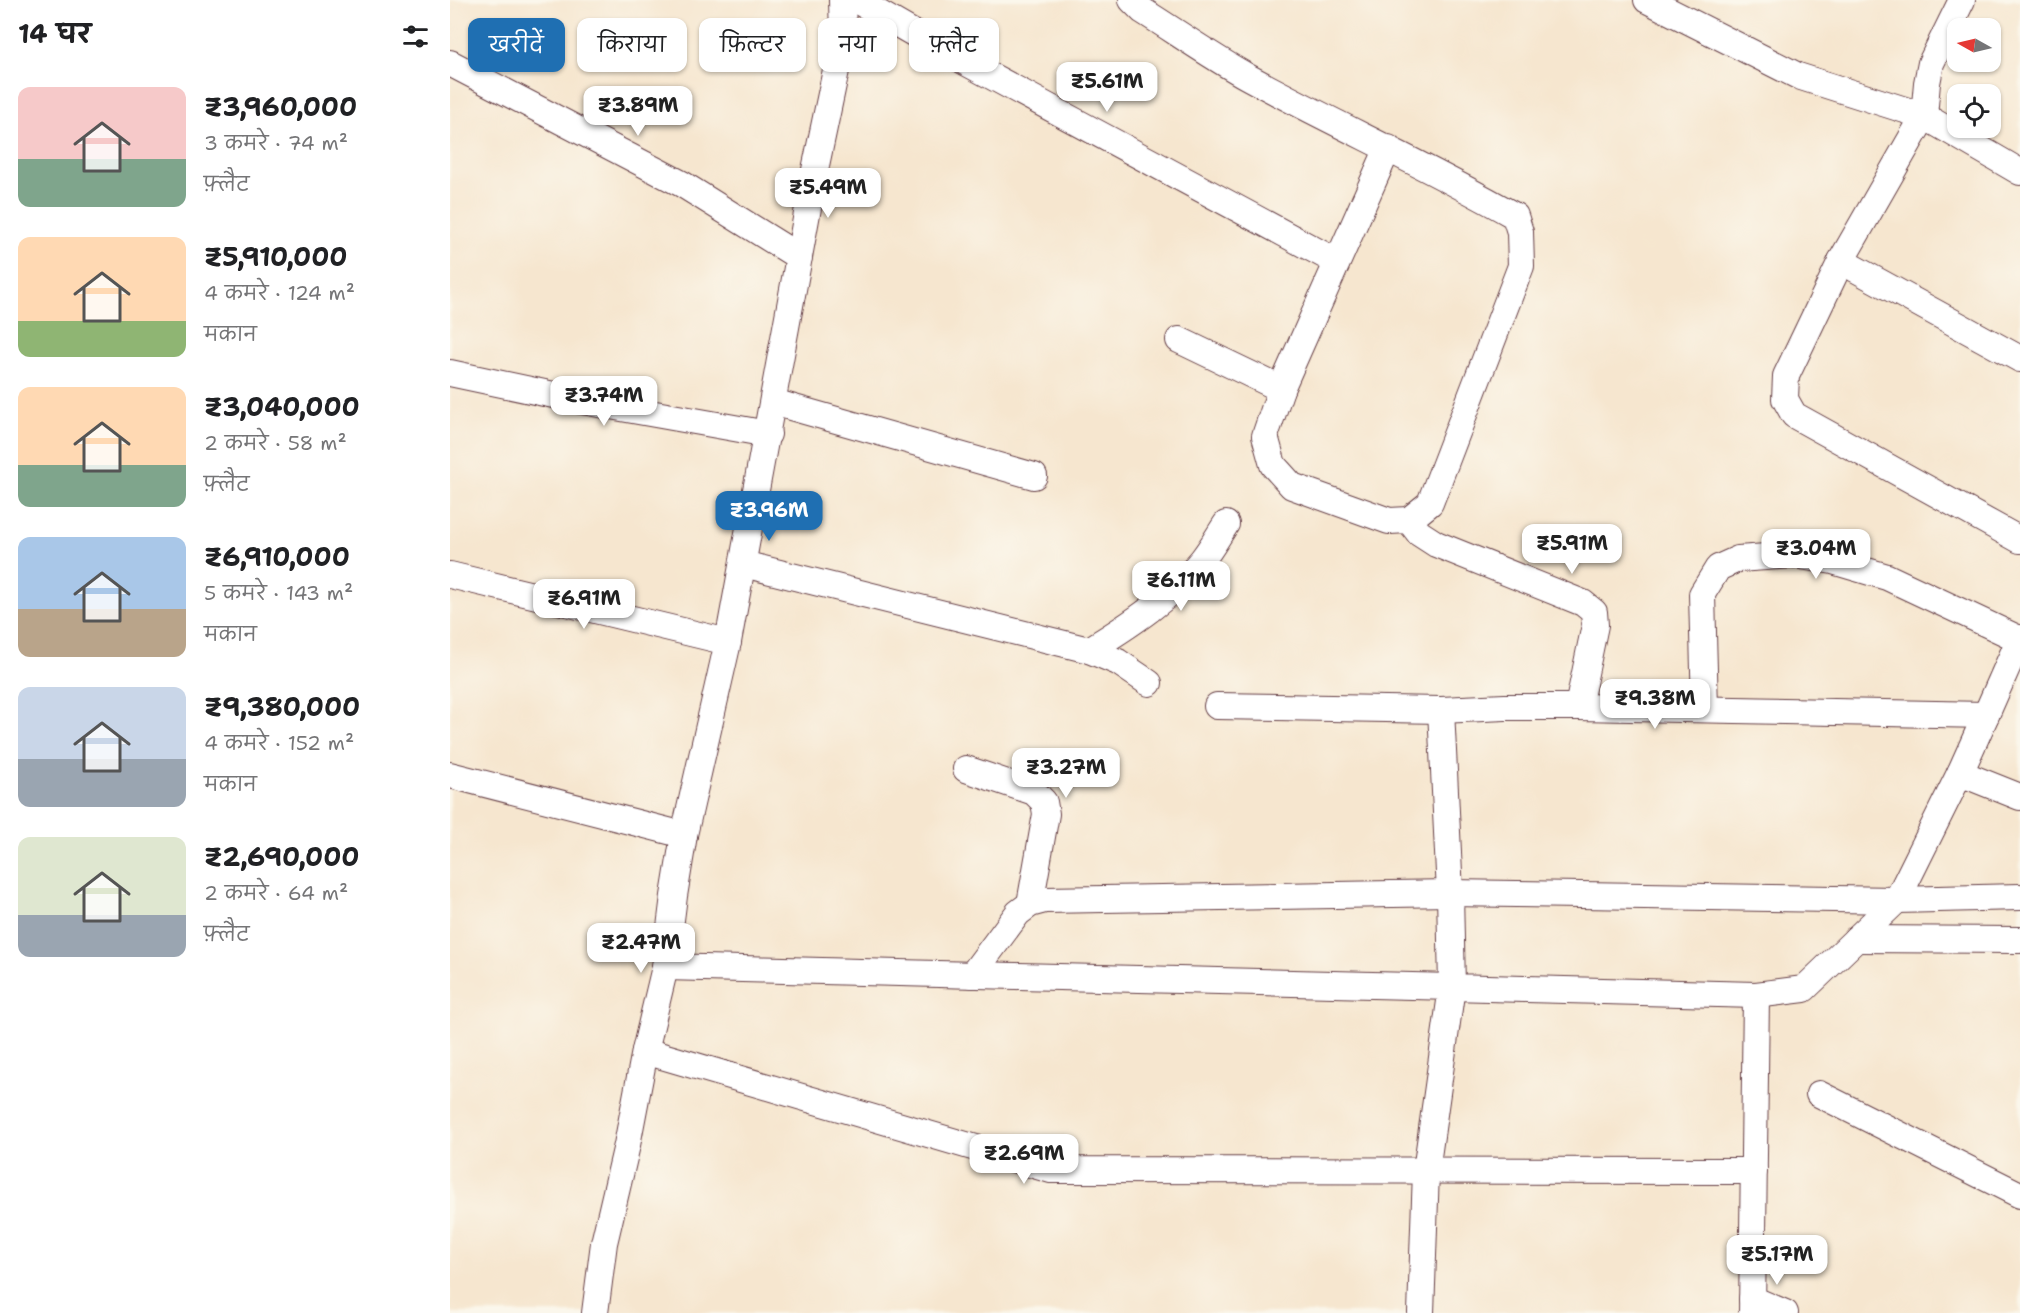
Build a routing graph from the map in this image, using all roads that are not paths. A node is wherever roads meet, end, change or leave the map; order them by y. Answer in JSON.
{"nodes":[{"id":1,"x":842,"y":0,"type":"edge"},
{"id":2,"x":856,"y":0,"type":"edge"},
{"id":3,"x":1132,"y":0,"type":"edge"},
{"id":4,"x":1647,"y":0,"type":"edge"},
{"id":5,"x":1962,"y":0,"type":"edge"},
{"id":6,"x":450,"y":63,"type":"edge"},
{"id":7,"x":1924,"y":116,"type":"junction"},
{"id":8,"x":1388,"y":148,"type":"junction"},
{"id":9,"x":2020,"y":172,"type":"edge"},
{"id":10,"x":799,"y":257,"type":"junction"},
{"id":11,"x":1841,"y":261,"type":"junction"},
{"id":12,"x":1337,"y":262,"type":"junction"},
{"id":13,"x":1179,"y":340,"type":"dead end"},
{"id":14,"x":2020,"y":359,"type":"edge"},
{"id":15,"x":450,"y":372,"type":"edge"},
{"id":16,"x":1281,"y":389,"type":"junction"},
{"id":17,"x":773,"y":402,"type":"junction"},
{"id":18,"x":768,"y":434,"type":"junction"},
{"id":19,"x":1034,"y":476,"type":"dead end"},
{"id":20,"x":1409,"y":520,"type":"junction"},
{"id":21,"x":1226,"y":524,"type":"dead end"},
{"id":22,"x":2020,"y":540,"type":"edge"},
{"id":23,"x":743,"y":564,"type":"junction"},
{"id":24,"x":450,"y":575,"type":"edge"},
{"id":25,"x":2019,"y":639,"type":"edge"},
{"id":26,"x":728,"y":642,"type":"junction"},
{"id":27,"x":1089,"y":650,"type":"junction"},
{"id":28,"x":1149,"y":683,"type":"dead end"},
{"id":29,"x":1217,"y":706,"type":"dead end"},
{"id":30,"x":1578,"y":707,"type":"junction"},
{"id":31,"x":1705,"y":709,"type":"junction"},
{"id":32,"x":1441,"y":710,"type":"junction"},
{"id":33,"x":1986,"y":715,"type":"junction"},
{"id":34,"x":966,"y":769,"type":"dead end"},
{"id":35,"x":1960,"y":773,"type":"junction"},
{"id":36,"x":450,"y":775,"type":"edge"},
{"id":37,"x":2020,"y":797,"type":"edge"},
{"id":38,"x":684,"y":835,"type":"junction"},
{"id":39,"x":1450,"y":893,"type":"junction"},
{"id":40,"x":2020,"y":897,"type":"edge"},
{"id":41,"x":1897,"y":900,"type":"junction"},
{"id":42,"x":1030,"y":904,"type":"junction"},
{"id":43,"x":1856,"y":939,"type":"junction"},
{"id":44,"x":2020,"y":940,"type":"edge"},
{"id":45,"x":665,"y":967,"type":"junction"},
{"id":46,"x":972,"y":975,"type":"junction"},
{"id":47,"x":1452,"y":987,"type":"junction"},
{"id":48,"x":1756,"y":995,"type":"junction"},
{"id":49,"x":645,"y":1051,"type":"junction"},
{"id":50,"x":1819,"y":1094,"type":"dead end"},
{"id":51,"x":1426,"y":1171,"type":"junction"},
{"id":52,"x":1754,"y":1171,"type":"junction"},
{"id":53,"x":2020,"y":1195,"type":"edge"},
{"id":54,"x":1752,"y":1306,"type":"edge"},
{"id":55,"x":595,"y":1313,"type":"edge"},
{"id":56,"x":1421,"y":1313,"type":"edge"},
{"id":57,"x":1785,"y":1313,"type":"edge"}],
"edges":[{"from":1,"to":10,"type":"street"},
{"from":2,"to":12,"type":"street"},
{"from":3,"to":8,"type":"street"},
{"from":4,"to":7,"type":"street"},
{"from":5,"to":7,"type":"street"},
{"from":6,"to":10,"type":"street"},
{"from":7,"to":9,"type":"street"},
{"from":7,"to":11,"type":"street"},
{"from":8,"to":12,"type":"street"},
{"from":8,"to":20,"type":"street"},
{"from":10,"to":17,"type":"street"},
{"from":11,"to":14,"type":"street"},
{"from":11,"to":22,"type":"street"},
{"from":12,"to":16,"type":"street"},
{"from":13,"to":16,"type":"street"},
{"from":15,"to":18,"type":"street"},
{"from":16,"to":20,"type":"street"},
{"from":17,"to":18,"type":"street"},
{"from":17,"to":19,"type":"street"},
{"from":18,"to":23,"type":"street"},
{"from":20,"to":30,"type":"street"},
{"from":21,"to":27,"type":"street"},
{"from":23,"to":26,"type":"street"},
{"from":23,"to":27,"type":"street"},
{"from":24,"to":26,"type":"street"},
{"from":25,"to":31,"type":"street"},
{"from":25,"to":33,"type":"street"},
{"from":26,"to":38,"type":"street"},
{"from":27,"to":28,"type":"street"},
{"from":29,"to":32,"type":"street"},
{"from":30,"to":31,"type":"street"},
{"from":30,"to":32,"type":"street"},
{"from":31,"to":33,"type":"street"},
{"from":32,"to":39,"type":"street"},
{"from":33,"to":35,"type":"street"},
{"from":34,"to":42,"type":"street"},
{"from":35,"to":37,"type":"street"},
{"from":35,"to":41,"type":"street"},
{"from":36,"to":38,"type":"street"},
{"from":38,"to":45,"type":"street"},
{"from":39,"to":41,"type":"street"},
{"from":39,"to":42,"type":"street"},
{"from":39,"to":47,"type":"street"},
{"from":40,"to":41,"type":"street"},
{"from":41,"to":43,"type":"street"},
{"from":42,"to":46,"type":"street"},
{"from":43,"to":44,"type":"street"},
{"from":43,"to":48,"type":"street"},
{"from":45,"to":46,"type":"street"},
{"from":45,"to":49,"type":"street"},
{"from":46,"to":47,"type":"street"},
{"from":47,"to":48,"type":"street"},
{"from":47,"to":51,"type":"street"},
{"from":48,"to":52,"type":"street"},
{"from":49,"to":51,"type":"street"},
{"from":49,"to":55,"type":"street"},
{"from":50,"to":53,"type":"street"},
{"from":51,"to":52,"type":"street"},
{"from":51,"to":56,"type":"street"},
{"from":52,"to":54,"type":"street"},
{"from":54,"to":57,"type":"street"}]}
